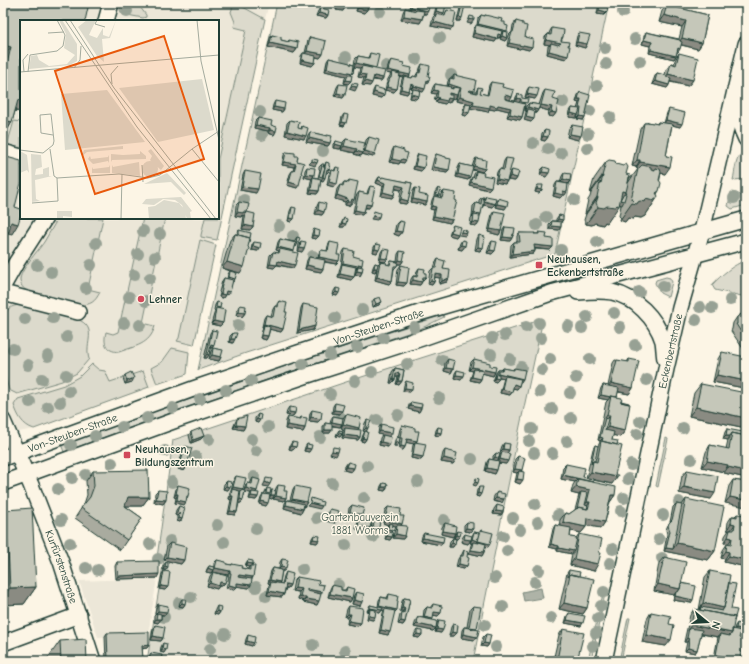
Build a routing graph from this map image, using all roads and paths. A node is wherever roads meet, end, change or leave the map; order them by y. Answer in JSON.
{"nodes":[{"id":1,"x":111,"y":3,"type":"edge"},
{"id":2,"x":106,"y":20,"type":"edge"},
{"id":3,"x":746,"y":44,"type":"edge"},
{"id":4,"x":735,"y":93,"type":"junction"},
{"id":5,"x":746,"y":138,"type":"edge"},
{"id":6,"x":3,"y":152,"type":"edge"},
{"id":7,"x":20,"y":157,"type":"edge"},
{"id":8,"x":44,"y":219,"type":"edge"},
{"id":9,"x":746,"y":219,"type":"edge"},
{"id":10,"x":702,"y":231,"type":"junction"},
{"id":11,"x":746,"y":241,"type":"edge"},
{"id":12,"x":696,"y":255,"type":"junction"},
{"id":13,"x":3,"y":286,"type":"edge"},
{"id":14,"x":3,"y":293,"type":"edge"},
{"id":15,"x":551,"y":293,"type":"junction"},
{"id":16,"x":78,"y":312,"type":"dead end"},
{"id":17,"x":666,"y":369,"type":"junction"},
{"id":18,"x":3,"y":421,"type":"edge"},
{"id":19,"x":10,"y":455,"type":"edge"},
{"id":20,"x":26,"y":474,"type":"junction"},
{"id":21,"x":3,"y":483,"type":"edge"},
{"id":22,"x":79,"y":615,"type":"junction"},
{"id":23,"x":3,"y":643,"type":"edge"},
{"id":24,"x":93,"y":661,"type":"edge"},
{"id":25,"x":604,"y":661,"type":"edge"}],
"edges":[{"from":1,"to":2,"type":"street"},
{"from":3,"to":4,"type":"street","name":"Eckenbertstraße"},
{"from":4,"to":5,"type":"street"},
{"from":4,"to":10,"type":"street","name":"Eckenbertstraße"},
{"from":6,"to":7,"type":"street"},
{"from":8,"to":13,"type":"street"},
{"from":9,"to":10,"type":"street","name":"Von-Steuben-Straße"},
{"from":10,"to":12,"type":"street","name":"Eckenbertstraße"},
{"from":10,"to":19,"type":"street","name":"Von-Steuben-Straße"},
{"from":11,"to":12,"type":"street"},
{"from":12,"to":15,"type":"street"},
{"from":12,"to":17,"type":"street","name":"Eckenbertstraße"},
{"from":14,"to":16,"type":"street"},
{"from":15,"to":17,"type":"street"},
{"from":15,"to":20,"type":"street"},
{"from":17,"to":25,"type":"street","name":"Eckenbertstraße"},
{"from":18,"to":19,"type":"street","name":"Von-Steuben-Straße"},
{"from":19,"to":20,"type":"street","name":"Von-Steuben-Straße"},
{"from":20,"to":21,"type":"street"},
{"from":20,"to":22,"type":"street","name":"Kurfürstenstraße"},
{"from":22,"to":23,"type":"street"},
{"from":22,"to":24,"type":"street","name":"Kurfürstenstraße"}]}
